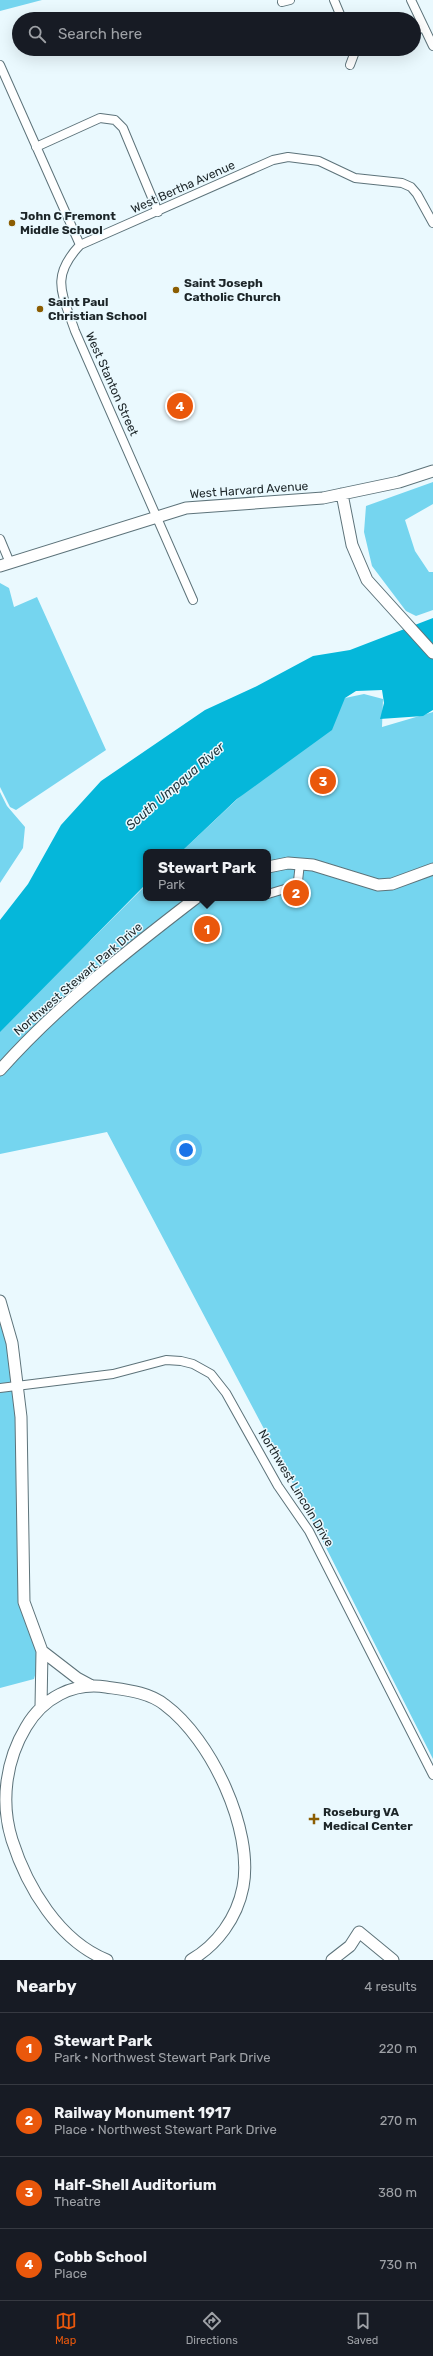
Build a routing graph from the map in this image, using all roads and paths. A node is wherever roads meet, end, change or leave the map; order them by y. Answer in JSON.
{"nodes":[{"id":1,"x":334,"y":0,"type":"edge"},
{"id":2,"x":410,"y":0,"type":"edge"},
{"id":3,"x":339,"y":12,"type":"edge"},
{"id":4,"x":416,"y":12,"type":"edge"},
{"id":5,"x":421,"y":21,"type":"edge"},
{"id":6,"x":424,"y":27,"type":"junction"},
{"id":7,"x":421,"y":28,"type":"edge"},
{"id":8,"x":433,"y":46,"type":"edge"},
{"id":9,"x":354,"y":56,"type":"edge"},
{"id":10,"x":0,"y":65,"type":"edge"},
{"id":11,"x":350,"y":65,"type":"dead end"},
{"id":12,"x":36,"y":147,"type":"junction"},
{"id":13,"x":158,"y":212,"type":"junction"},
{"id":14,"x":433,"y":223,"type":"edge"},
{"id":15,"x":80,"y":245,"type":"junction"},
{"id":16,"x":433,"y":471,"type":"edge"},
{"id":17,"x":342,"y":494,"type":"junction"},
{"id":18,"x":156,"y":516,"type":"junction"},
{"id":19,"x":0,"y":539,"type":"edge"},
{"id":20,"x":5,"y":564,"type":"edge"},
{"id":21,"x":193,"y":600,"type":"dead end"},
{"id":22,"x":433,"y":653,"type":"edge"},
{"id":23,"x":300,"y":863,"type":"junction"},
{"id":24,"x":271,"y":866,"type":"edge"},
{"id":25,"x":433,"y":869,"type":"edge"},
{"id":26,"x":271,"y":893,"type":"edge"},
{"id":27,"x":192,"y":901,"type":"edge"},
{"id":28,"x":0,"y":1070,"type":"edge"},
{"id":29,"x":0,"y":1301,"type":"edge"},
{"id":30,"x":18,"y":1386,"type":"junction"},
{"id":31,"x":0,"y":1388,"type":"edge"},
{"id":32,"x":42,"y":1651,"type":"junction"},
{"id":33,"x":90,"y":1685,"type":"junction"},
{"id":34,"x":42,"y":1707,"type":"junction"},
{"id":35,"x":433,"y":1775,"type":"edge"},
{"id":36,"x":107,"y":1960,"type":"edge"},
{"id":37,"x":191,"y":1960,"type":"edge"},
{"id":38,"x":332,"y":1960,"type":"edge"},
{"id":39,"x":393,"y":1960,"type":"edge"}],
"edges":[{"from":1,"to":3,"type":"street"},
{"from":2,"to":4,"type":"street"},
{"from":5,"to":6,"type":"street"},
{"from":6,"to":7,"type":"street"},
{"from":6,"to":8,"type":"street"},
{"from":9,"to":11,"type":"street"},
{"from":10,"to":12,"type":"street"},
{"from":12,"to":13,"type":"street"},
{"from":12,"to":15,"type":"street"},
{"from":13,"to":14,"type":"street","name":"West Bertha Avenue"},
{"from":13,"to":15,"type":"street","name":"West Bertha Avenue"},
{"from":15,"to":18,"type":"street","name":"West Stanton Street"},
{"from":16,"to":17,"type":"street","name":"West Harvard Avenue"},
{"from":17,"to":18,"type":"street","name":"West Harvard Avenue"},
{"from":17,"to":22,"type":"street"},
{"from":18,"to":20,"type":"street","name":"West Harvard Avenue"},
{"from":18,"to":21,"type":"street","name":"West Stanton Street"},
{"from":19,"to":20,"type":"street"},
{"from":23,"to":24,"type":"street"},
{"from":23,"to":25,"type":"street"},
{"from":23,"to":26,"type":"street"},
{"from":27,"to":28,"type":"street","name":"Northwest Stewart Park Drive"},
{"from":29,"to":30,"type":"street"},
{"from":30,"to":31,"type":"street","name":"Northwest Lincoln Drive"},
{"from":30,"to":32,"type":"street"},
{"from":30,"to":35,"type":"street","name":"Northwest Lincoln Drive"},
{"from":32,"to":33,"type":"street"},
{"from":32,"to":34,"type":"street"},
{"from":33,"to":34,"type":"street"},
{"from":33,"to":37,"type":"street"},
{"from":34,"to":36,"type":"street"},
{"from":38,"to":39,"type":"street"}]}
